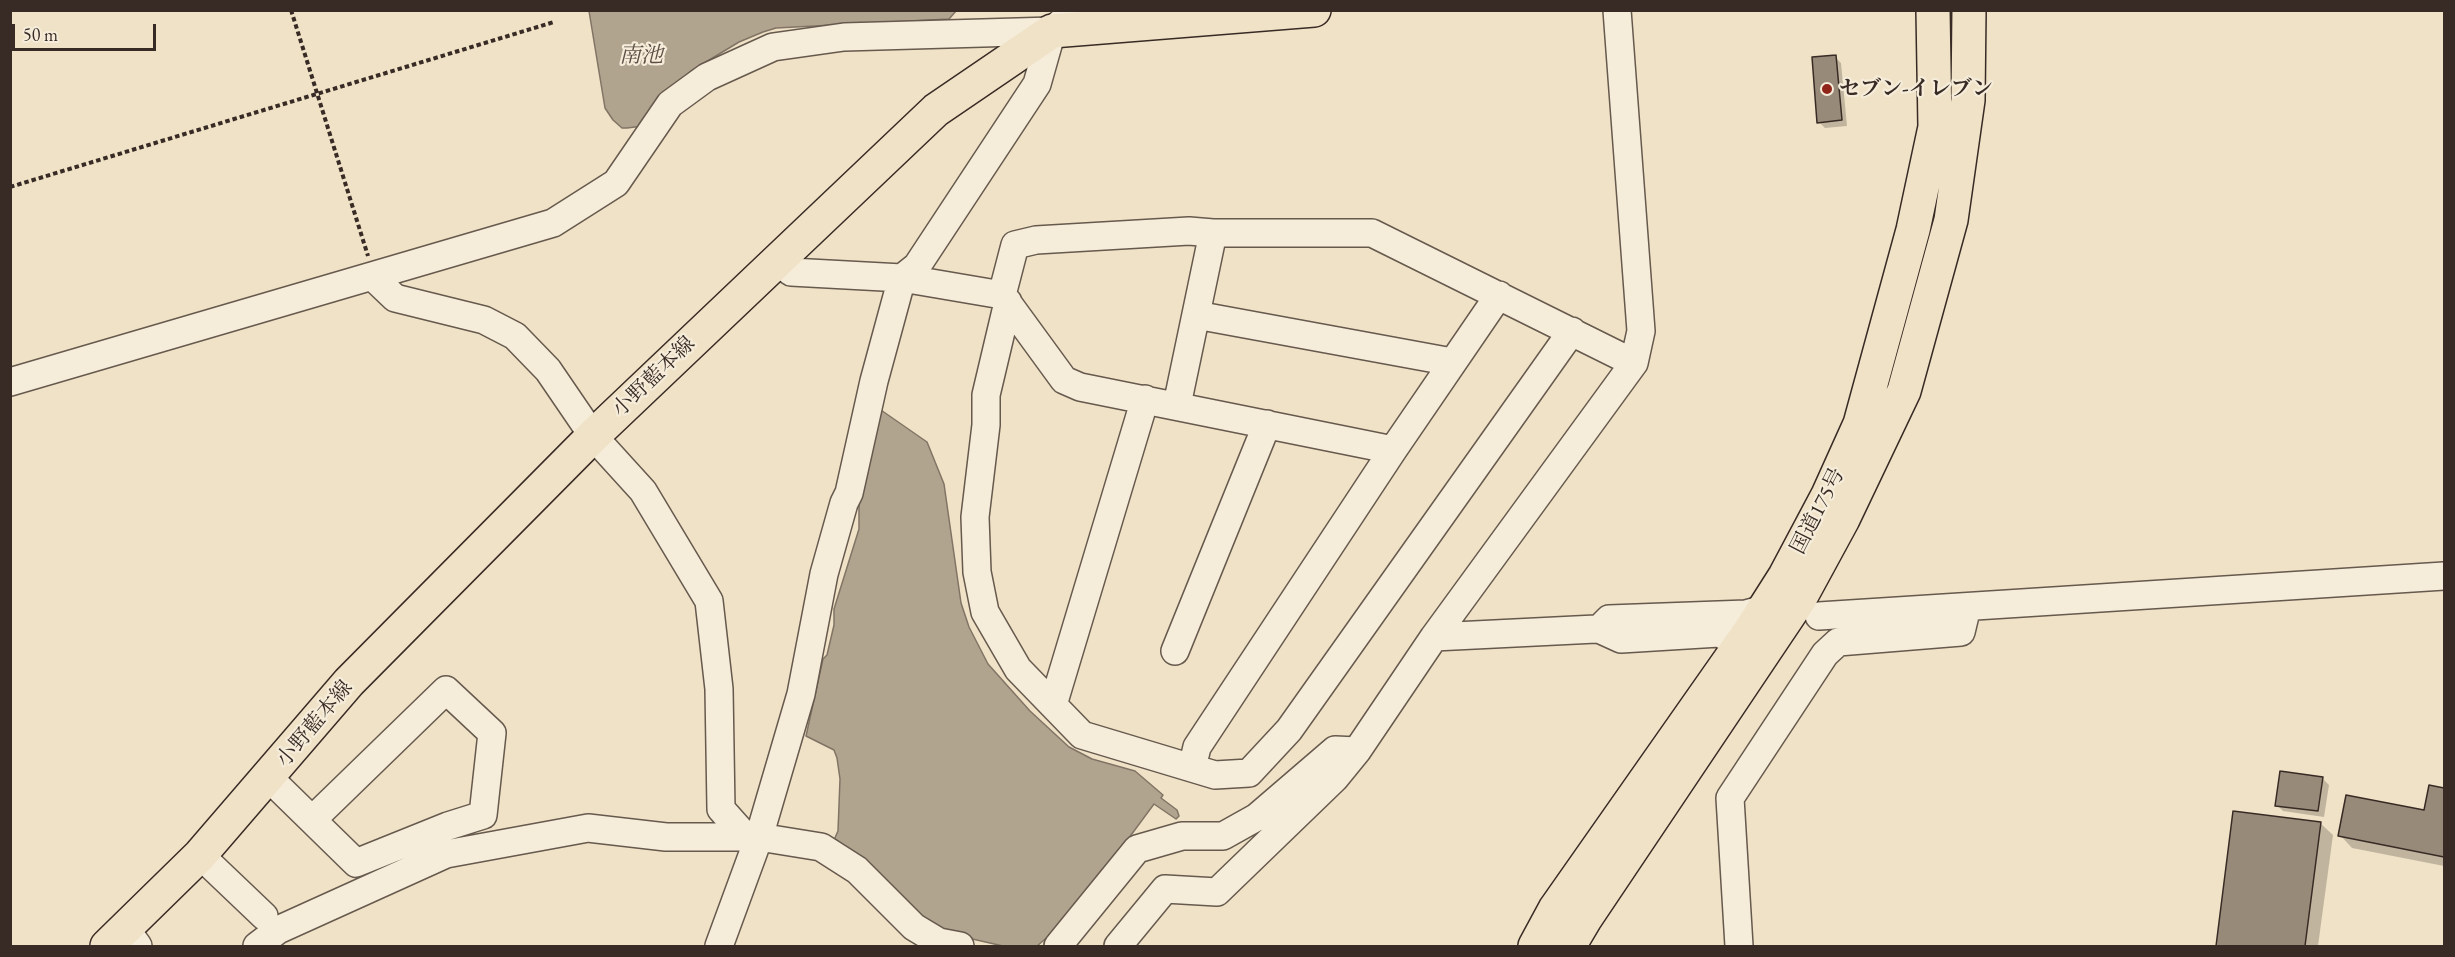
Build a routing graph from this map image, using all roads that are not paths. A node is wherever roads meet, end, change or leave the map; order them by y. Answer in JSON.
{"nodes":[{"id":1,"x":1314,"y":10,"type":"edge"},
{"id":2,"x":1617,"y":10,"type":"edge"},
{"id":3,"x":1933,"y":10,"type":"edge"},
{"id":4,"x":1969,"y":10,"type":"edge"},
{"id":5,"x":1064,"y":21,"type":"edge"},
{"id":6,"x":1213,"y":233,"type":"junction"},
{"id":7,"x":777,"y":260,"type":"junction"},
{"id":8,"x":373,"y":277,"type":"junction"},
{"id":9,"x":902,"y":278,"type":"junction"},
{"id":10,"x":1499,"y":295,"type":"junction"},
{"id":11,"x":1005,"y":298,"type":"junction"},
{"id":12,"x":1196,"y":315,"type":"junction"},
{"id":13,"x":1572,"y":331,"type":"junction"},
{"id":14,"x":1452,"y":362,"type":"junction"},
{"id":15,"x":1634,"y":363,"type":"junction"},
{"id":16,"x":10,"y":382,"type":"edge"},
{"id":17,"x":1145,"y":399,"type":"junction"},
{"id":18,"x":1177,"y":405,"type":"junction"},
{"id":19,"x":1267,"y":424,"type":"junction"},
{"id":20,"x":593,"y":436,"type":"junction"},
{"id":21,"x":1393,"y":450,"type":"junction"},
{"id":22,"x":2445,"y":576,"type":"edge"},
{"id":23,"x":1967,"y":607,"type":"junction"},
{"id":24,"x":1809,"y":608,"type":"junction"},
{"id":25,"x":1772,"y":619,"type":"junction"},
{"id":26,"x":1599,"y":629,"type":"junction"},
{"id":27,"x":1734,"y":634,"type":"junction"},
{"id":28,"x":1434,"y":637,"type":"junction"},
{"id":29,"x":1175,"y":651,"type":"dead end"},
{"id":30,"x":1053,"y":705,"type":"junction"},
{"id":31,"x":1356,"y":751,"type":"junction"},
{"id":32,"x":1192,"y":768,"type":"junction"},
{"id":33,"x":269,"y":778,"type":"junction"},
{"id":34,"x":312,"y":820,"type":"junction"},
{"id":35,"x":752,"y":837,"type":"junction"},
{"id":36,"x":200,"y":855,"type":"junction"},
{"id":37,"x":264,"y":916,"type":"dead end"},
{"id":38,"x":123,"y":940,"type":"edge"},
{"id":39,"x":257,"y":946,"type":"edge"},
{"id":40,"x":719,"y":946,"type":"edge"},
{"id":41,"x":960,"y":946,"type":"edge"},
{"id":42,"x":1058,"y":946,"type":"edge"},
{"id":43,"x":1118,"y":946,"type":"edge"},
{"id":44,"x":1535,"y":946,"type":"edge"},
{"id":45,"x":1569,"y":946,"type":"edge"},
{"id":46,"x":1739,"y":946,"type":"edge"}],
"edges":[{"from":1,"to":5,"type":"main road","name":"小野藍本線"},
{"from":2,"to":15,"type":"street"},
{"from":3,"to":25,"type":"main road","name":"国道175号"},
{"from":4,"to":24,"type":"main road","name":"国道175号"},
{"from":5,"to":7,"type":"main road","name":"小野藍本線"},
{"from":5,"to":8,"type":"street"},
{"from":5,"to":9,"type":"street"},
{"from":6,"to":10,"type":"street"},
{"from":6,"to":11,"type":"street"},
{"from":6,"to":12,"type":"street"},
{"from":7,"to":9,"type":"street"},
{"from":7,"to":20,"type":"main road","name":"小野藍本線"},
{"from":8,"to":16,"type":"street"},
{"from":8,"to":20,"type":"street"},
{"from":9,"to":11,"type":"street"},
{"from":9,"to":35,"type":"street"},
{"from":10,"to":13,"type":"street"},
{"from":10,"to":14,"type":"street"},
{"from":11,"to":17,"type":"street"},
{"from":11,"to":30,"type":"street"},
{"from":12,"to":14,"type":"street"},
{"from":12,"to":18,"type":"street"},
{"from":13,"to":15,"type":"street"},
{"from":13,"to":32,"type":"street"},
{"from":14,"to":21,"type":"street"},
{"from":15,"to":28,"type":"street"},
{"from":17,"to":18,"type":"street"},
{"from":17,"to":30,"type":"street"},
{"from":18,"to":19,"type":"street"},
{"from":19,"to":21,"type":"street"},
{"from":19,"to":29,"type":"street"},
{"from":20,"to":33,"type":"main road","name":"小野藍本線"},
{"from":20,"to":35,"type":"street"},
{"from":21,"to":32,"type":"street"},
{"from":22,"to":23,"type":"street"},
{"from":23,"to":24,"type":"street"},
{"from":23,"to":25,"type":"street"},
{"from":23,"to":46,"type":"street"},
{"from":24,"to":25,"type":"main road","name":"国道175号"},
{"from":25,"to":26,"type":"street"},
{"from":25,"to":27,"type":"main road","name":"国道175号"},
{"from":25,"to":45,"type":"main road","name":"国道175号"},
{"from":26,"to":27,"type":"street"},
{"from":26,"to":28,"type":"street"},
{"from":27,"to":44,"type":"main road","name":"国道175号"},
{"from":28,"to":31,"type":"street"},
{"from":30,"to":32,"type":"street"},
{"from":31,"to":42,"type":"street"},
{"from":31,"to":43,"type":"street"},
{"from":33,"to":34,"type":"street"},
{"from":33,"to":36,"type":"main road","name":"小野藍本線"},
{"from":34,"to":34,"type":"street"},
{"from":35,"to":39,"type":"street"},
{"from":35,"to":40,"type":"street"},
{"from":35,"to":41,"type":"street"},
{"from":36,"to":37,"type":"street"},
{"from":36,"to":38,"type":"main road","name":"小野藍本線"}]}
